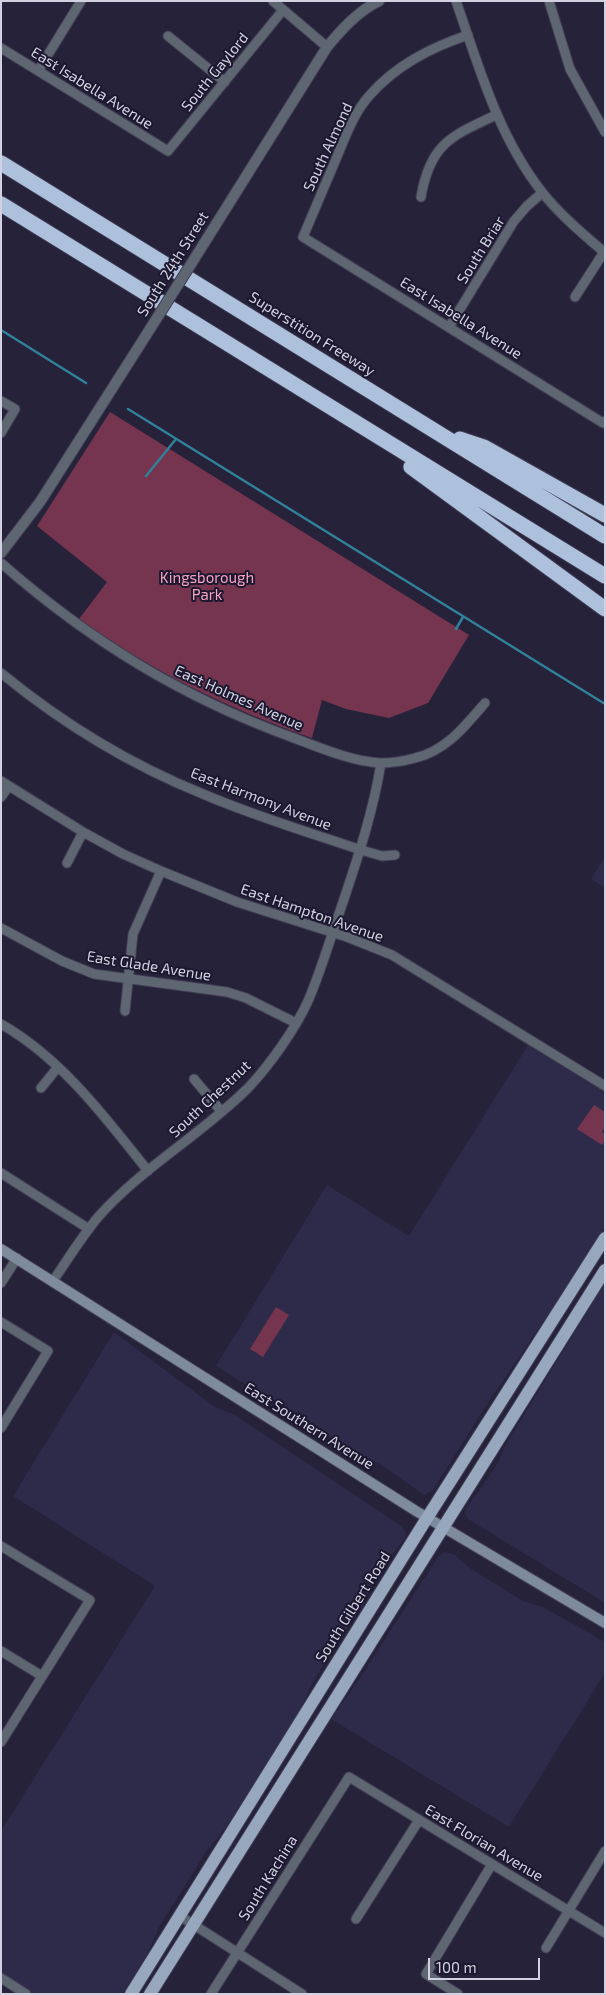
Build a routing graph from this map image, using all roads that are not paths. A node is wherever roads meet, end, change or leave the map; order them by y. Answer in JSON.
{"nodes":[{"id":1,"x":81,"y":1,"type":"edge"},
{"id":2,"x":273,"y":1,"type":"edge"},
{"id":3,"x":379,"y":1,"type":"edge"},
{"id":4,"x":456,"y":1,"type":"edge"},
{"id":5,"x":549,"y":1,"type":"edge"},
{"id":6,"x":283,"y":10,"type":"junction"},
{"id":7,"x":468,"y":35,"type":"junction"},
{"id":8,"x":168,"y":36,"type":"dead end"},
{"id":9,"x":326,"y":47,"type":"junction"},
{"id":10,"x":1,"y":48,"type":"edge"},
{"id":11,"x":38,"y":70,"type":"junction"},
{"id":12,"x":225,"y":82,"type":"junction"},
{"id":13,"x":496,"y":115,"type":"junction"},
{"id":14,"x":605,"y":132,"type":"edge"},
{"id":15,"x":168,"y":151,"type":"joint"},
{"id":16,"x":1,"y":163,"type":"edge"},
{"id":17,"x":542,"y":193,"type":"junction"},
{"id":18,"x":420,"y":197,"type":"dead end"},
{"id":19,"x":1,"y":204,"type":"edge"},
{"id":20,"x":303,"y":237,"type":"joint"},
{"id":21,"x":604,"y":252,"type":"edge"},
{"id":22,"x":575,"y":297,"type":"dead end"},
{"id":23,"x":449,"y":327,"type":"junction"},
{"id":24,"x":1,"y":401,"type":"edge"},
{"id":25,"x":321,"y":401,"type":"junction"},
{"id":26,"x":604,"y":422,"type":"edge"},
{"id":27,"x":435,"y":430,"type":"junction"},
{"id":28,"x":1,"y":433,"type":"edge"},
{"id":29,"x":605,"y":515,"type":"edge"},
{"id":30,"x":605,"y":536,"type":"edge"},
{"id":31,"x":1,"y":553,"type":"edge"},
{"id":32,"x":1,"y":563,"type":"edge"},
{"id":33,"x":605,"y":576,"type":"edge"},
{"id":34,"x":605,"y":609,"type":"edge"},
{"id":35,"x":1,"y":673,"type":"edge"},
{"id":36,"x":484,"y":703,"type":"dead end"},
{"id":37,"x":381,"y":763,"type":"junction"},
{"id":38,"x":5,"y":784,"type":"edge"},
{"id":39,"x":1,"y":797,"type":"edge"},
{"id":40,"x":83,"y":832,"type":"junction"},
{"id":41,"x":360,"y":850,"type":"junction"},
{"id":42,"x":395,"y":855,"type":"dead end"},
{"id":43,"x":67,"y":863,"type":"dead end"},
{"id":44,"x":161,"y":871,"type":"junction"},
{"id":45,"x":1,"y":928,"type":"edge"},
{"id":46,"x":332,"y":932,"type":"junction"},
{"id":47,"x":128,"y":979,"type":"junction"},
{"id":48,"x":125,"y":1011,"type":"dead end"},
{"id":49,"x":296,"y":1023,"type":"junction"},
{"id":50,"x":1,"y":1024,"type":"edge"},
{"id":51,"x":58,"y":1067,"type":"junction"},
{"id":52,"x":194,"y":1079,"type":"dead end"},
{"id":53,"x":605,"y":1086,"type":"edge"},
{"id":54,"x":41,"y":1088,"type":"dead end"},
{"id":55,"x":221,"y":1111,"type":"junction"},
{"id":56,"x":148,"y":1171,"type":"junction"},
{"id":57,"x":1,"y":1173,"type":"edge"},
{"id":58,"x":89,"y":1229,"type":"junction"},
{"id":59,"x":605,"y":1238,"type":"edge"},
{"id":60,"x":1,"y":1248,"type":"edge"},
{"id":61,"x":17,"y":1258,"type":"junction"},
{"id":62,"x":605,"y":1270,"type":"edge"},
{"id":63,"x":53,"y":1281,"type":"junction"},
{"id":64,"x":1,"y":1283,"type":"edge"},
{"id":65,"x":1,"y":1322,"type":"edge"},
{"id":66,"x":1,"y":1428,"type":"edge"},
{"id":67,"x":427,"y":1518,"type":"junction"},
{"id":68,"x":444,"y":1528,"type":"junction"},
{"id":69,"x":1,"y":1546,"type":"edge"},
{"id":70,"x":605,"y":1623,"type":"edge"},
{"id":71,"x":1,"y":1650,"type":"edge"},
{"id":72,"x":42,"y":1676,"type":"junction"},
{"id":73,"x":313,"y":1701,"type":"junction"},
{"id":74,"x":330,"y":1707,"type":"junction"},
{"id":75,"x":1,"y":1742,"type":"edge"},
{"id":76,"x":349,"y":1777,"type":"joint"},
{"id":77,"x":418,"y":1820,"type":"junction"},
{"id":78,"x":605,"y":1850,"type":"edge"},
{"id":79,"x":492,"y":1864,"type":"junction"},
{"id":80,"x":568,"y":1911,"type":"junction"},
{"id":81,"x":180,"y":1916,"type":"junction"},
{"id":82,"x":356,"y":1919,"type":"dead end"},
{"id":83,"x":194,"y":1925,"type":"junction"},
{"id":84,"x":605,"y":1933,"type":"edge"},
{"id":85,"x":546,"y":1948,"type":"dead end"},
{"id":86,"x":238,"y":1952,"type":"junction"},
{"id":87,"x":1,"y":1978,"type":"edge"},
{"id":88,"x":26,"y":1994,"type":"edge"},
{"id":89,"x":131,"y":1994,"type":"edge"},
{"id":90,"x":150,"y":1994,"type":"edge"},
{"id":91,"x":211,"y":1994,"type":"edge"},
{"id":92,"x":302,"y":1994,"type":"edge"},
{"id":93,"x":458,"y":1994,"type":"edge"}],
"edges":[{"from":1,"to":11,"type":"street"},
{"from":2,"to":6,"type":"street"},
{"from":3,"to":9,"type":"street","name":"South 24th Street"},
{"from":4,"to":7,"type":"street"},
{"from":5,"to":14,"type":"street"},
{"from":6,"to":9,"type":"street"},
{"from":6,"to":12,"type":"street","name":"South Gaylord"},
{"from":7,"to":13,"type":"street"},
{"from":7,"to":20,"type":"street","name":"South Almond"},
{"from":8,"to":12,"type":"street"},
{"from":9,"to":31,"type":"street","name":"South 24th Street","bridge":true},
{"from":10,"to":11,"type":"street","name":"East Isabella Avenue"},
{"from":11,"to":15,"type":"street","name":"East Isabella Avenue"},
{"from":12,"to":15,"type":"street","name":"South Gaylord"},
{"from":13,"to":17,"type":"street"},
{"from":13,"to":18,"type":"street"},
{"from":16,"to":27,"type":"highway","name":"Superstition Freeway"},
{"from":17,"to":21,"type":"street"},
{"from":17,"to":23,"type":"street","name":"South Briar"},
{"from":19,"to":25,"type":"highway"},
{"from":20,"to":23,"type":"street","name":"East Isabella Avenue"},
{"from":21,"to":22,"type":"street"},
{"from":23,"to":26,"type":"street","name":"East Isabella Avenue"},
{"from":24,"to":28,"type":"street"},
{"from":25,"to":33,"type":"highway"},
{"from":25,"to":34,"type":"highway"},
{"from":27,"to":29,"type":"highway"},
{"from":27,"to":30,"type":"highway","name":"Superstition Freeway"},
{"from":32,"to":37,"type":"street","name":"East Holmes Avenue"},
{"from":35,"to":41,"type":"street","name":"East Harmony Avenue"},
{"from":36,"to":37,"type":"street"},
{"from":37,"to":41,"type":"street","name":"South Chestnut"},
{"from":38,"to":39,"type":"street"},
{"from":38,"to":40,"type":"street","name":"East Hampton Avenue"},
{"from":40,"to":43,"type":"street"},
{"from":40,"to":44,"type":"street","name":"East Hampton Avenue"},
{"from":41,"to":42,"type":"street","name":"East Harmony Avenue"},
{"from":41,"to":46,"type":"street","name":"South Chestnut"},
{"from":44,"to":46,"type":"street","name":"East Hampton Avenue"},
{"from":44,"to":47,"type":"street"},
{"from":45,"to":47,"type":"street","name":"East Glade Avenue"},
{"from":46,"to":49,"type":"street","name":"South Chestnut"},
{"from":46,"to":53,"type":"street","name":"East Hampton Avenue"},
{"from":47,"to":48,"type":"street"},
{"from":47,"to":49,"type":"street","name":"East Glade Avenue"},
{"from":49,"to":55,"type":"street","name":"South Chestnut"},
{"from":50,"to":51,"type":"street"},
{"from":51,"to":54,"type":"street"},
{"from":51,"to":56,"type":"street"},
{"from":52,"to":55,"type":"street"},
{"from":55,"to":56,"type":"street","name":"South Chestnut"},
{"from":56,"to":58,"type":"street","name":"South Chestnut"},
{"from":57,"to":58,"type":"street"},
{"from":58,"to":63,"type":"street","name":"South Chestnut"},
{"from":59,"to":67,"type":"main road","name":"South Gilbert Road"},
{"from":60,"to":61,"type":"main road","name":"East Southern Avenue"},
{"from":61,"to":63,"type":"main road","name":"East Southern Avenue"},
{"from":61,"to":64,"type":"street"},
{"from":62,"to":68,"type":"main road"},
{"from":63,"to":67,"type":"main road","name":"East Southern Avenue"},
{"from":65,"to":66,"type":"street"},
{"from":67,"to":68,"type":"main road","name":"East Southern Avenue"},
{"from":67,"to":73,"type":"main road","name":"South Gilbert Road"},
{"from":68,"to":70,"type":"main road","name":"East Southern Avenue"},
{"from":68,"to":74,"type":"main road"},
{"from":69,"to":72,"type":"street"},
{"from":71,"to":72,"type":"street"},
{"from":72,"to":75,"type":"street"},
{"from":73,"to":74,"type":"main road"},
{"from":73,"to":81,"type":"main road","name":"South Gilbert Road"},
{"from":74,"to":83,"type":"main road"},
{"from":76,"to":77,"type":"street","name":"East Florian Avenue"},
{"from":76,"to":86,"type":"street","name":"South Kachina"},
{"from":77,"to":79,"type":"street","name":"East Florian Avenue"},
{"from":77,"to":82,"type":"street"},
{"from":78,"to":80,"type":"street"},
{"from":79,"to":80,"type":"street","name":"East Florian Avenue"},
{"from":79,"to":93,"type":"street"},
{"from":80,"to":84,"type":"street","name":"East Florian Avenue"},
{"from":80,"to":85,"type":"street"},
{"from":81,"to":83,"type":"street"},
{"from":81,"to":89,"type":"main road","name":"South Gilbert Road"},
{"from":83,"to":86,"type":"street"},
{"from":83,"to":90,"type":"main road"},
{"from":86,"to":91,"type":"street","name":"South Kachina"},
{"from":86,"to":92,"type":"street"},
{"from":87,"to":88,"type":"street"}]}
